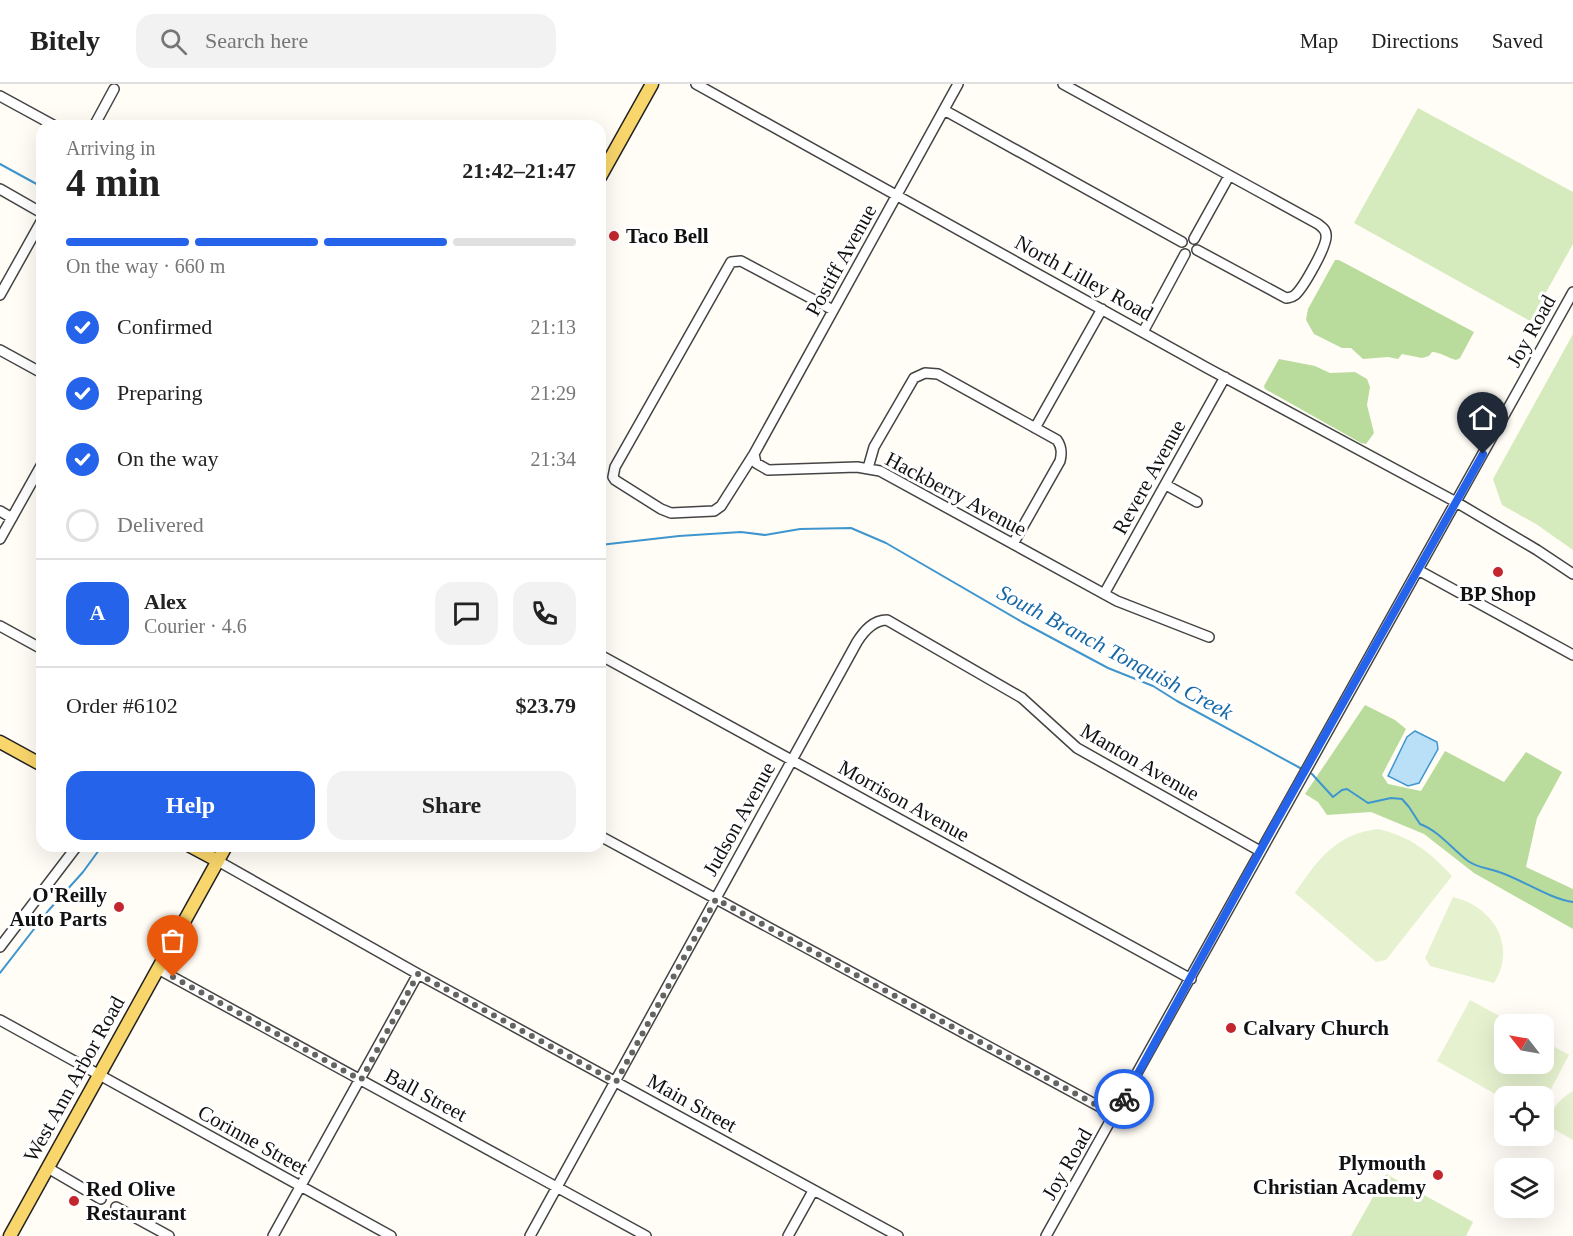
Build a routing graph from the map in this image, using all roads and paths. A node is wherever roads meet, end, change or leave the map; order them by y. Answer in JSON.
{"nodes":[{"id":1,"x":652,"y":84,"type":"edge"},
{"id":2,"x":696,"y":84,"type":"edge"},
{"id":3,"x":958,"y":84,"type":"edge"},
{"id":4,"x":1063,"y":84,"type":"edge"},
{"id":5,"x":114,"y":89,"type":"dead end"},
{"id":6,"x":0,"y":96,"type":"edge"},
{"id":7,"x":944,"y":110,"type":"junction"},
{"id":8,"x":44,"y":120,"type":"edge"},
{"id":9,"x":97,"y":120,"type":"edge"},
{"id":10,"x":606,"y":166,"type":"edge"},
{"id":11,"x":1229,"y":176,"type":"junction"},
{"id":12,"x":0,"y":189,"type":"edge"},
{"id":13,"x":897,"y":196,"type":"junction"},
{"id":14,"x":36,"y":210,"type":"edge"},
{"id":15,"x":36,"y":231,"type":"edge"},
{"id":16,"x":1194,"y":239,"type":"junction"},
{"id":17,"x":1182,"y":242,"type":"junction"},
{"id":18,"x":1197,"y":250,"type":"junction"},
{"id":19,"x":1185,"y":254,"type":"junction"},
{"id":20,"x":1573,"y":292,"type":"edge"},
{"id":21,"x":0,"y":295,"type":"edge"},
{"id":22,"x":1102,"y":309,"type":"junction"},
{"id":23,"x":833,"y":310,"type":"junction"},
{"id":24,"x":1143,"y":332,"type":"junction"},
{"id":25,"x":0,"y":350,"type":"edge"},
{"id":26,"x":36,"y":370,"type":"edge"},
{"id":27,"x":1225,"y":377,"type":"junction"},
{"id":28,"x":1035,"y":428,"type":"junction"},
{"id":29,"x":754,"y":453,"type":"junction"},
{"id":30,"x":868,"y":468,"type":"junction"},
{"id":31,"x":36,"y":475,"type":"edge"},
{"id":32,"x":1166,"y":484,"type":"junction"},
{"id":33,"x":1197,"y":502,"type":"dead end"},
{"id":34,"x":1456,"y":502,"type":"junction"},
{"id":35,"x":0,"y":511,"type":"edge"},
{"id":36,"x":12,"y":518,"type":"junction"},
{"id":37,"x":0,"y":539,"type":"edge"},
{"id":38,"x":1013,"y":544,"type":"junction"},
{"id":39,"x":1418,"y":570,"type":"junction"},
{"id":40,"x":1573,"y":574,"type":"edge"},
{"id":41,"x":1104,"y":594,"type":"junction"},
{"id":42,"x":887,"y":620,"type":"joint"},
{"id":43,"x":0,"y":626,"type":"edge"},
{"id":44,"x":1209,"y":637,"type":"dead end"},
{"id":45,"x":36,"y":646,"type":"edge"},
{"id":46,"x":1573,"y":656,"type":"edge"},
{"id":47,"x":606,"y":658,"type":"edge"},
{"id":48,"x":0,"y":742,"type":"edge"},
{"id":49,"x":792,"y":760,"type":"junction"},
{"id":50,"x":36,"y":762,"type":"edge"},
{"id":51,"x":606,"y":839,"type":"edge"},
{"id":52,"x":1260,"y":851,"type":"junction"},
{"id":53,"x":71,"y":852,"type":"edge"},
{"id":54,"x":201,"y":852,"type":"edge"},
{"id":55,"x":223,"y":852,"type":"edge"},
{"id":56,"x":218,"y":861,"type":"junction"},
{"id":57,"x":716,"y":899,"type":"junction"},
{"id":58,"x":0,"y":946,"type":"edge"},
{"id":59,"x":158,"y":969,"type":"junction"},
{"id":60,"x":418,"y":974,"type":"junction"},
{"id":61,"x":1191,"y":979,"type":"junction"},
{"id":62,"x":0,"y":1020,"type":"edge"},
{"id":63,"x":98,"y":1075,"type":"junction"},
{"id":64,"x":361,"y":1080,"type":"junction"},
{"id":65,"x":616,"y":1082,"type":"junction"},
{"id":66,"x":1115,"y":1115,"type":"junction"},
{"id":67,"x":48,"y":1168,"type":"junction"},
{"id":68,"x":301,"y":1186,"type":"junction"},
{"id":69,"x":558,"y":1187,"type":"junction"},
{"id":70,"x":813,"y":1191,"type":"junction"},
{"id":71,"x":101,"y":1199,"type":"dead end"},
{"id":72,"x":116,"y":1207,"type":"dead end"},
{"id":73,"x":10,"y":1236,"type":"edge"},
{"id":74,"x":169,"y":1236,"type":"edge"},
{"id":75,"x":273,"y":1236,"type":"edge"},
{"id":76,"x":391,"y":1236,"type":"edge"},
{"id":77,"x":530,"y":1236,"type":"edge"},
{"id":78,"x":646,"y":1236,"type":"edge"},
{"id":79,"x":788,"y":1236,"type":"edge"},
{"id":80,"x":898,"y":1236,"type":"edge"},
{"id":81,"x":1046,"y":1236,"type":"edge"}],
"edges":[{"from":1,"to":10,"type":"main road"},
{"from":2,"to":13,"type":"street","name":"North Lilley Road"},
{"from":3,"to":7,"type":"street","name":"Postiff Avenue"},
{"from":4,"to":11,"type":"street"},
{"from":5,"to":9,"type":"street"},
{"from":6,"to":8,"type":"street"},
{"from":7,"to":13,"type":"street","name":"Postiff Avenue"},
{"from":7,"to":17,"type":"street"},
{"from":11,"to":16,"type":"street"},
{"from":11,"to":18,"type":"street"},
{"from":12,"to":14,"type":"street"},
{"from":13,"to":22,"type":"street","name":"North Lilley Road"},
{"from":13,"to":23,"type":"street","name":"Postiff Avenue"},
{"from":15,"to":21,"type":"street"},
{"from":16,"to":17,"type":"street"},
{"from":16,"to":18,"type":"street"},
{"from":17,"to":19,"type":"street"},
{"from":18,"to":19,"type":"street"},
{"from":19,"to":24,"type":"street"},
{"from":20,"to":34,"type":"street","name":"Joy Road"},
{"from":22,"to":24,"type":"street","name":"North Lilley Road"},
{"from":22,"to":28,"type":"street"},
{"from":23,"to":29,"type":"street","name":"Postiff Avenue"},
{"from":23,"to":29,"type":"street","name":"Postiff Avenue"},
{"from":24,"to":27,"type":"street","name":"North Lilley Road"},
{"from":25,"to":26,"type":"street"},
{"from":27,"to":32,"type":"street","name":"Revere Avenue"},
{"from":27,"to":34,"type":"street","name":"North Lilley Road"},
{"from":28,"to":30,"type":"street"},
{"from":28,"to":38,"type":"street"},
{"from":29,"to":30,"type":"street","name":"Hackberry Avenue"},
{"from":30,"to":38,"type":"street","name":"Hackberry Avenue"},
{"from":31,"to":36,"type":"street"},
{"from":32,"to":33,"type":"street"},
{"from":32,"to":41,"type":"street","name":"Revere Avenue"},
{"from":34,"to":39,"type":"street","name":"Joy Road"},
{"from":34,"to":40,"type":"street","name":"North Lilley Road"},
{"from":35,"to":36,"type":"street"},
{"from":36,"to":37,"type":"street"},
{"from":38,"to":41,"type":"street","name":"Hackberry Avenue"},
{"from":39,"to":46,"type":"street"},
{"from":39,"to":52,"type":"street","name":"Joy Road"},
{"from":41,"to":44,"type":"street","name":"Hackberry Avenue"},
{"from":42,"to":49,"type":"street","name":"Judson Avenue"},
{"from":42,"to":52,"type":"street","name":"Manton Avenue"},
{"from":43,"to":45,"type":"street"},
{"from":47,"to":49,"type":"street","name":"Morrison Avenue"},
{"from":48,"to":50,"type":"main road"},
{"from":49,"to":57,"type":"street","name":"Judson Avenue"},
{"from":49,"to":61,"type":"street","name":"Morrison Avenue"},
{"from":51,"to":57,"type":"street"},
{"from":52,"to":61,"type":"street","name":"Joy Road"},
{"from":53,"to":58,"type":"street"},
{"from":54,"to":56,"type":"main road"},
{"from":55,"to":56,"type":"main road","name":"West Ann Arbor Road"},
{"from":56,"to":59,"type":"main road","name":"West Ann Arbor Road"},
{"from":56,"to":60,"type":"street","name":"Main Street"},
{"from":57,"to":65,"type":"street","name":"Judson Avenue"},
{"from":57,"to":66,"type":"street"},
{"from":59,"to":63,"type":"main road","name":"West Ann Arbor Road"},
{"from":59,"to":64,"type":"street","name":"Ball Street"},
{"from":60,"to":64,"type":"street"},
{"from":60,"to":65,"type":"street","name":"Main Street"},
{"from":61,"to":66,"type":"street","name":"Joy Road"},
{"from":62,"to":63,"type":"street","name":"Corinne Street"},
{"from":63,"to":67,"type":"main road","name":"West Ann Arbor Road"},
{"from":63,"to":68,"type":"street","name":"Corinne Street"},
{"from":64,"to":68,"type":"street"},
{"from":64,"to":69,"type":"street","name":"Ball Street"},
{"from":65,"to":69,"type":"street","name":"Judson Avenue"},
{"from":65,"to":70,"type":"street","name":"Main Street"},
{"from":66,"to":81,"type":"street","name":"Joy Road"},
{"from":67,"to":71,"type":"street"},
{"from":67,"to":73,"type":"main road","name":"West Ann Arbor Road"},
{"from":68,"to":75,"type":"street"},
{"from":68,"to":76,"type":"street","name":"Corinne Street"},
{"from":69,"to":77,"type":"street","name":"Judson Avenue"},
{"from":69,"to":78,"type":"street","name":"Ball Street"},
{"from":70,"to":79,"type":"street"},
{"from":70,"to":80,"type":"street","name":"Main Street"},
{"from":72,"to":74,"type":"street"}]}
